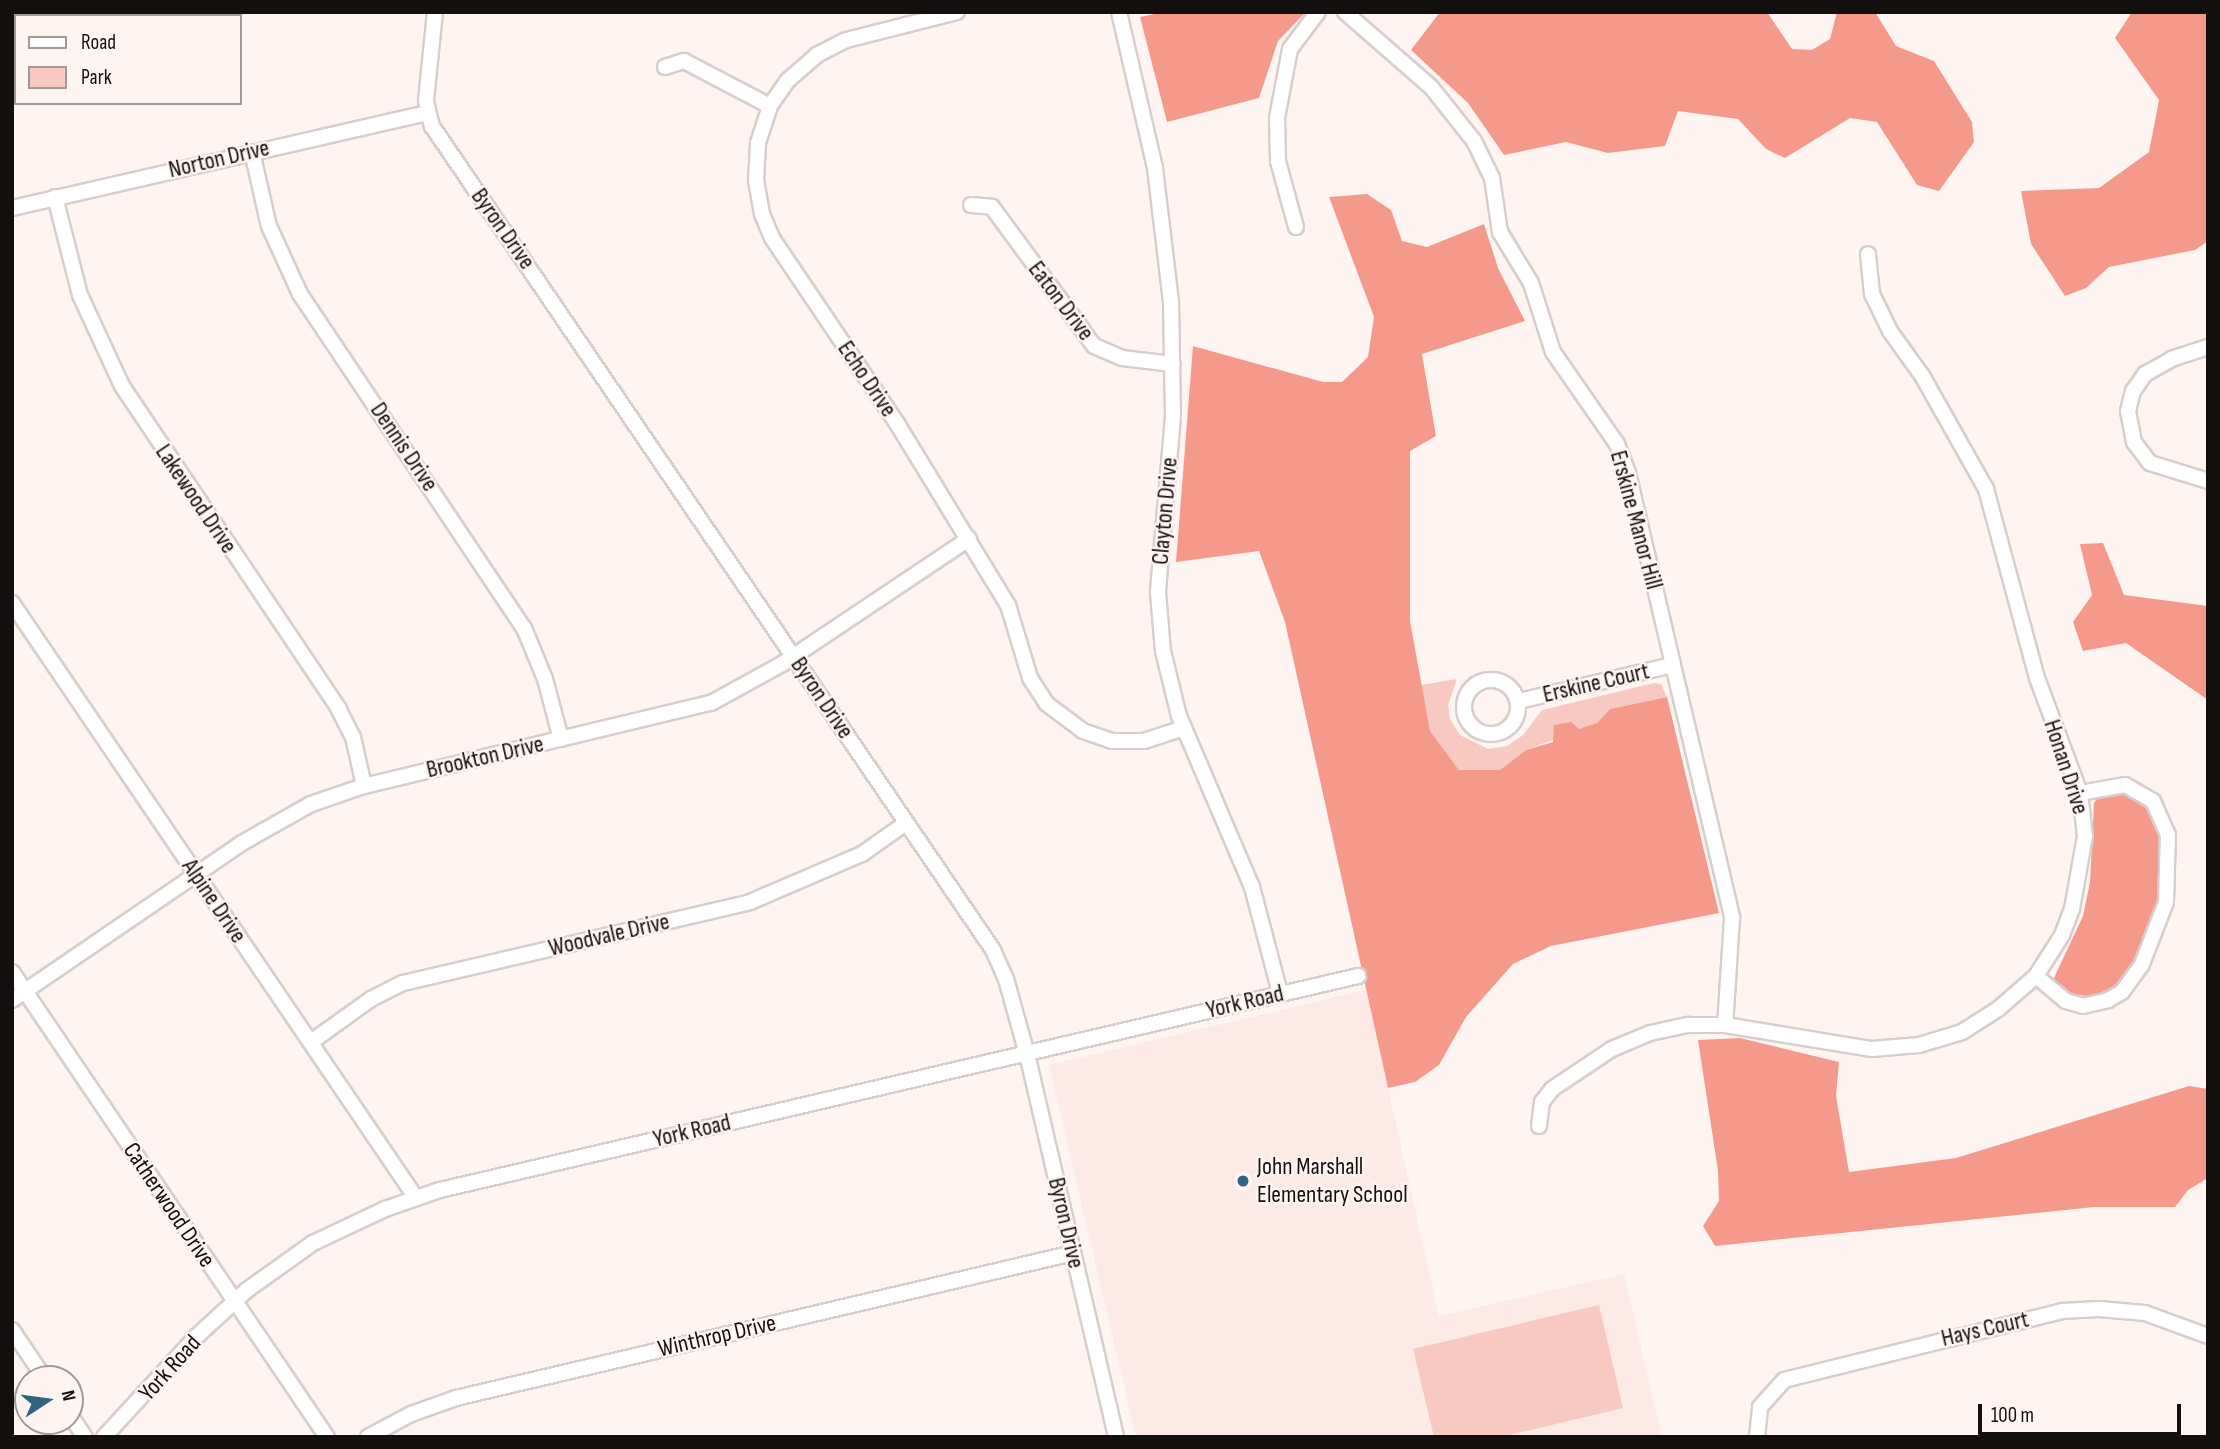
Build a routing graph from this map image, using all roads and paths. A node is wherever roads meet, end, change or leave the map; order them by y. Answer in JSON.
{"nodes":[{"id":1,"x":435,"y":12,"type":"edge"},
{"id":2,"x":957,"y":12,"type":"edge"},
{"id":3,"x":1119,"y":12,"type":"edge"},
{"id":4,"x":1318,"y":12,"type":"edge"},
{"id":5,"x":1345,"y":12,"type":"edge"},
{"id":6,"x":665,"y":67,"type":"dead end"},
{"id":7,"x":770,"y":106,"type":"junction"},
{"id":8,"x":427,"y":113,"type":"junction"},
{"id":9,"x":252,"y":152,"type":"junction"},
{"id":10,"x":55,"y":197,"type":"junction"},
{"id":11,"x":971,"y":205,"type":"dead end"},
{"id":12,"x":12,"y":208,"type":"edge"},
{"id":13,"x":1296,"y":227,"type":"dead end"},
{"id":14,"x":1868,"y":254,"type":"dead end"},
{"id":15,"x":2208,"y":347,"type":"edge"},
{"id":16,"x":1173,"y":364,"type":"junction"},
{"id":17,"x":2208,"y":481,"type":"edge"},
{"id":18,"x":969,"y":539,"type":"junction"},
{"id":19,"x":12,"y":603,"type":"edge"},
{"id":20,"x":17,"y":622,"type":"edge"},
{"id":21,"x":794,"y":656,"type":"junction"},
{"id":22,"x":1673,"y":665,"type":"junction"},
{"id":23,"x":1519,"y":701,"type":"dead end"},
{"id":24,"x":1184,"y":728,"type":"junction"},
{"id":25,"x":561,"y":739,"type":"junction"},
{"id":26,"x":364,"y":786,"type":"junction"},
{"id":27,"x":2080,"y":793,"type":"junction"},
{"id":28,"x":906,"y":823,"type":"junction"},
{"id":29,"x":197,"y":875,"type":"junction"},
{"id":30,"x":12,"y":972,"type":"edge"},
{"id":31,"x":1358,"y":976,"type":"dead end"},
{"id":32,"x":2036,"y":976,"type":"junction"},
{"id":33,"x":25,"y":991,"type":"junction"},
{"id":34,"x":1280,"y":993,"type":"junction"},
{"id":35,"x":12,"y":1000,"type":"edge"},
{"id":36,"x":1725,"y":1025,"type":"junction"},
{"id":37,"x":311,"y":1042,"type":"junction"},
{"id":38,"x":1027,"y":1054,"type":"junction"},
{"id":39,"x":1539,"y":1126,"type":"dead end"},
{"id":40,"x":416,"y":1198,"type":"junction"},
{"id":41,"x":1073,"y":1253,"type":"junction"},
{"id":42,"x":234,"y":1301,"type":"junction"},
{"id":43,"x":12,"y":1331,"type":"edge"},
{"id":44,"x":2208,"y":1336,"type":"edge"},
{"id":45,"x":35,"y":1365,"type":"edge"},
{"id":46,"x":104,"y":1437,"type":"edge"},
{"id":47,"x":327,"y":1437,"type":"edge"},
{"id":48,"x":368,"y":1437,"type":"edge"},
{"id":49,"x":1116,"y":1437,"type":"edge"},
{"id":50,"x":1757,"y":1437,"type":"edge"}],
"edges":[{"from":1,"to":8,"type":"street"},
{"from":2,"to":7,"type":"street","name":"Echo Drive"},
{"from":3,"to":16,"type":"street","name":"Clayton Drive"},
{"from":4,"to":13,"type":"street"},
{"from":5,"to":22,"type":"street","name":"Erskine Manor Hill"},
{"from":6,"to":7,"type":"street"},
{"from":7,"to":18,"type":"street","name":"Echo Drive"},
{"from":8,"to":9,"type":"street","name":"Norton Drive"},
{"from":8,"to":21,"type":"street","name":"Byron Drive"},
{"from":9,"to":10,"type":"street","name":"Norton Drive"},
{"from":9,"to":25,"type":"street","name":"Dennis Drive"},
{"from":10,"to":12,"type":"street","name":"Norton Drive"},
{"from":10,"to":26,"type":"street","name":"Lakewood Drive"},
{"from":11,"to":16,"type":"street","name":"Eaton Drive"},
{"from":14,"to":27,"type":"street","name":"Honan Drive"},
{"from":15,"to":17,"type":"street"},
{"from":16,"to":24,"type":"street","name":"Clayton Drive"},
{"from":18,"to":21,"type":"street","name":"Brookton Drive"},
{"from":18,"to":24,"type":"street","name":"Echo Drive"},
{"from":19,"to":20,"type":"street","name":"Alpine Drive"},
{"from":20,"to":29,"type":"street","name":"Alpine Drive"},
{"from":21,"to":25,"type":"street","name":"Brookton Drive"},
{"from":21,"to":28,"type":"street","name":"Byron Drive"},
{"from":22,"to":23,"type":"street","name":"Erskine Court"},
{"from":22,"to":36,"type":"street","name":"Erskine Manor Hill"},
{"from":24,"to":34,"type":"street","name":"Clayton Drive"},
{"from":25,"to":26,"type":"street","name":"Brookton Drive"},
{"from":26,"to":29,"type":"street","name":"Brookton Drive"},
{"from":27,"to":32,"type":"street","name":"Honan Drive"},
{"from":27,"to":32,"type":"street"},
{"from":28,"to":37,"type":"street","name":"Woodvale Drive"},
{"from":28,"to":38,"type":"street","name":"Byron Drive"},
{"from":29,"to":33,"type":"street","name":"Brookton Drive"},
{"from":29,"to":37,"type":"street","name":"Alpine Drive"},
{"from":30,"to":33,"type":"street","name":"Catherwood Drive"},
{"from":31,"to":34,"type":"street","name":"York Road"},
{"from":32,"to":36,"type":"street","name":"Honan Drive"},
{"from":33,"to":35,"type":"street","name":"Brookton Drive"},
{"from":33,"to":42,"type":"street","name":"Catherwood Drive"},
{"from":34,"to":38,"type":"street","name":"York Road"},
{"from":36,"to":39,"type":"street","name":"Honan Drive"},
{"from":37,"to":40,"type":"street","name":"Alpine Drive"},
{"from":38,"to":40,"type":"street","name":"York Road"},
{"from":38,"to":41,"type":"street","name":"Byron Drive"},
{"from":40,"to":42,"type":"street","name":"York Road"},
{"from":41,"to":48,"type":"street","name":"Winthrop Drive"},
{"from":41,"to":49,"type":"street","name":"Byron Drive"},
{"from":42,"to":46,"type":"street","name":"York Road"},
{"from":42,"to":47,"type":"street","name":"Catherwood Drive"},
{"from":43,"to":45,"type":"street"},
{"from":44,"to":50,"type":"street","name":"Hays Court"}]}
